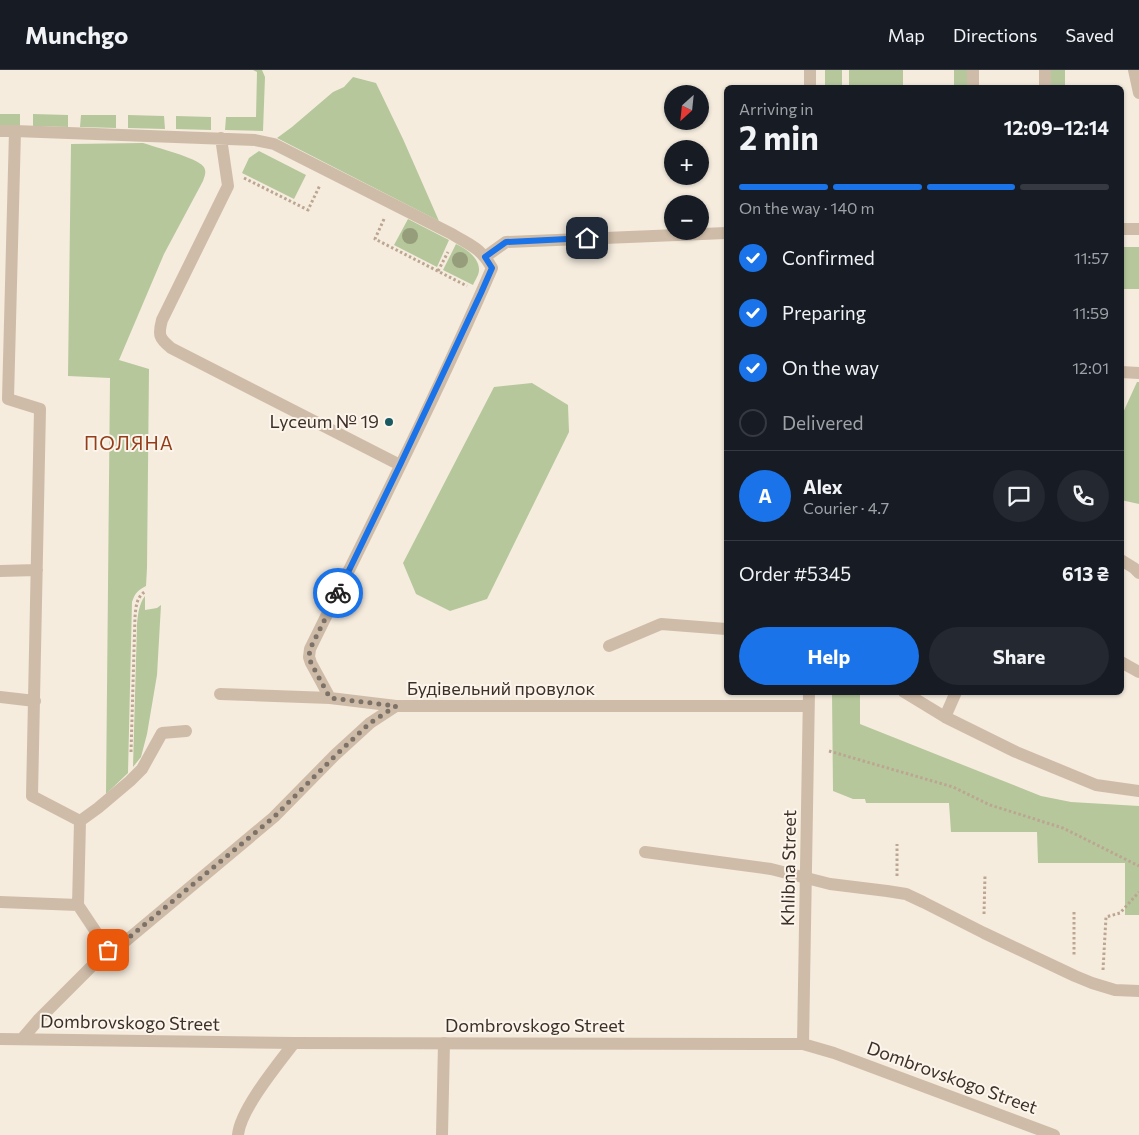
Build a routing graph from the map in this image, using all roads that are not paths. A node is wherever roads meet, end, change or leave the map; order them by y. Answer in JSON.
{"nodes":[{"id":1,"x":810,"y":70,"type":"edge"},
{"id":2,"x":973,"y":70,"type":"edge"},
{"id":3,"x":1045,"y":70,"type":"edge"},
{"id":4,"x":1134,"y":70,"type":"edge"},
{"id":5,"x":810,"y":85,"type":"edge"},
{"id":6,"x":973,"y":85,"type":"edge"},
{"id":7,"x":1045,"y":85,"type":"edge"},
{"id":8,"x":1139,"y":93,"type":"edge"},
{"id":9,"x":0,"y":131,"type":"edge"},
{"id":10,"x":15,"y":131,"type":"junction"},
{"id":11,"x":221,"y":138,"type":"junction"},
{"id":12,"x":1124,"y":229,"type":"edge"},
{"id":13,"x":1139,"y":229,"type":"edge"},
{"id":14,"x":724,"y":232,"type":"edge"},
{"id":15,"x":485,"y":257,"type":"junction"},
{"id":16,"x":1124,"y":372,"type":"edge"},
{"id":17,"x":1139,"y":373,"type":"edge"},
{"id":18,"x":4,"y":398,"type":"edge"},
{"id":19,"x":400,"y":465,"type":"junction"},
{"id":20,"x":1124,"y":562,"type":"edge"},
{"id":21,"x":37,"y":570,"type":"junction"},
{"id":22,"x":0,"y":571,"type":"edge"},
{"id":23,"x":1139,"y":574,"type":"edge"},
{"id":24,"x":724,"y":629,"type":"edge"},
{"id":25,"x":610,"y":646,"type":"dead end"},
{"id":26,"x":1124,"y":664,"type":"edge"},
{"id":27,"x":1139,"y":672,"type":"edge"},
{"id":28,"x":220,"y":694,"type":"dead end"},
{"id":29,"x":809,"y":695,"type":"edge"},
{"id":30,"x":909,"y":695,"type":"edge"},
{"id":31,"x":955,"y":695,"type":"edge"},
{"id":32,"x":0,"y":697,"type":"edge"},
{"id":33,"x":330,"y":698,"type":"junction"},
{"id":34,"x":34,"y":700,"type":"junction"},
{"id":35,"x":396,"y":706,"type":"junction"},
{"id":36,"x":808,"y":706,"type":"junction"},
{"id":37,"x":945,"y":717,"type":"junction"},
{"id":38,"x":186,"y":731,"type":"dead end"},
{"id":39,"x":1139,"y":791,"type":"edge"},
{"id":40,"x":80,"y":821,"type":"junction"},
{"id":41,"x":645,"y":852,"type":"dead end"},
{"id":42,"x":806,"y":878,"type":"junction"},
{"id":43,"x":0,"y":902,"type":"edge"},
{"id":44,"x":78,"y":905,"type":"junction"},
{"id":45,"x":108,"y":950,"type":"junction"},
{"id":46,"x":1139,"y":992,"type":"edge"},
{"id":47,"x":0,"y":1039,"type":"edge"},
{"id":48,"x":22,"y":1039,"type":"junction"},
{"id":49,"x":294,"y":1043,"type":"junction"},
{"id":50,"x":444,"y":1043,"type":"junction"},
{"id":51,"x":803,"y":1044,"type":"junction"},
{"id":52,"x":1025,"y":1130,"type":"edge"},
{"id":53,"x":238,"y":1135,"type":"edge"},
{"id":54,"x":442,"y":1135,"type":"edge"},
{"id":55,"x":1054,"y":1135,"type":"edge"}],
"edges":[{"from":1,"to":5,"type":"street"},
{"from":2,"to":6,"type":"street"},
{"from":3,"to":7,"type":"street"},
{"from":4,"to":8,"type":"street"},
{"from":9,"to":10,"type":"street"},
{"from":10,"to":11,"type":"street"},
{"from":10,"to":18,"type":"street"},
{"from":11,"to":15,"type":"street"},
{"from":11,"to":19,"type":"street"},
{"from":12,"to":13,"type":"street"},
{"from":14,"to":15,"type":"street"},
{"from":15,"to":19,"type":"street"},
{"from":16,"to":17,"type":"street"},
{"from":18,"to":21,"type":"street"},
{"from":19,"to":33,"type":"street"},
{"from":20,"to":23,"type":"street"},
{"from":21,"to":22,"type":"street"},
{"from":21,"to":34,"type":"street"},
{"from":24,"to":25,"type":"street"},
{"from":26,"to":27,"type":"street"},
{"from":28,"to":33,"type":"street"},
{"from":29,"to":36,"type":"street","name":"Khlibna Street"},
{"from":30,"to":37,"type":"street"},
{"from":31,"to":37,"type":"street"},
{"from":32,"to":34,"type":"street"},
{"from":33,"to":35,"type":"street"},
{"from":34,"to":40,"type":"street"},
{"from":35,"to":36,"type":"street","name":"Будівельний провулок"},
{"from":35,"to":45,"type":"street","name":"Будівельний провулок"},
{"from":36,"to":42,"type":"street","name":"Khlibna Street"},
{"from":37,"to":39,"type":"street"},
{"from":38,"to":40,"type":"street"},
{"from":40,"to":44,"type":"street"},
{"from":41,"to":42,"type":"street"},
{"from":42,"to":46,"type":"street"},
{"from":42,"to":51,"type":"street","name":"Khlibna Street"},
{"from":43,"to":44,"type":"street"},
{"from":44,"to":45,"type":"street"},
{"from":45,"to":48,"type":"street","name":"Будівельний провулок"},
{"from":47,"to":48,"type":"street","name":"Dombrovskogo Street"},
{"from":48,"to":49,"type":"street","name":"Dombrovskogo Street"},
{"from":49,"to":50,"type":"street","name":"Dombrovskogo Street"},
{"from":49,"to":53,"type":"street"},
{"from":50,"to":51,"type":"street","name":"Dombrovskogo Street"},
{"from":50,"to":54,"type":"street"},
{"from":51,"to":52,"type":"street","name":"Dombrovskogo Street"},
{"from":52,"to":55,"type":"street","name":"Dombrovskogo Street"}]}
